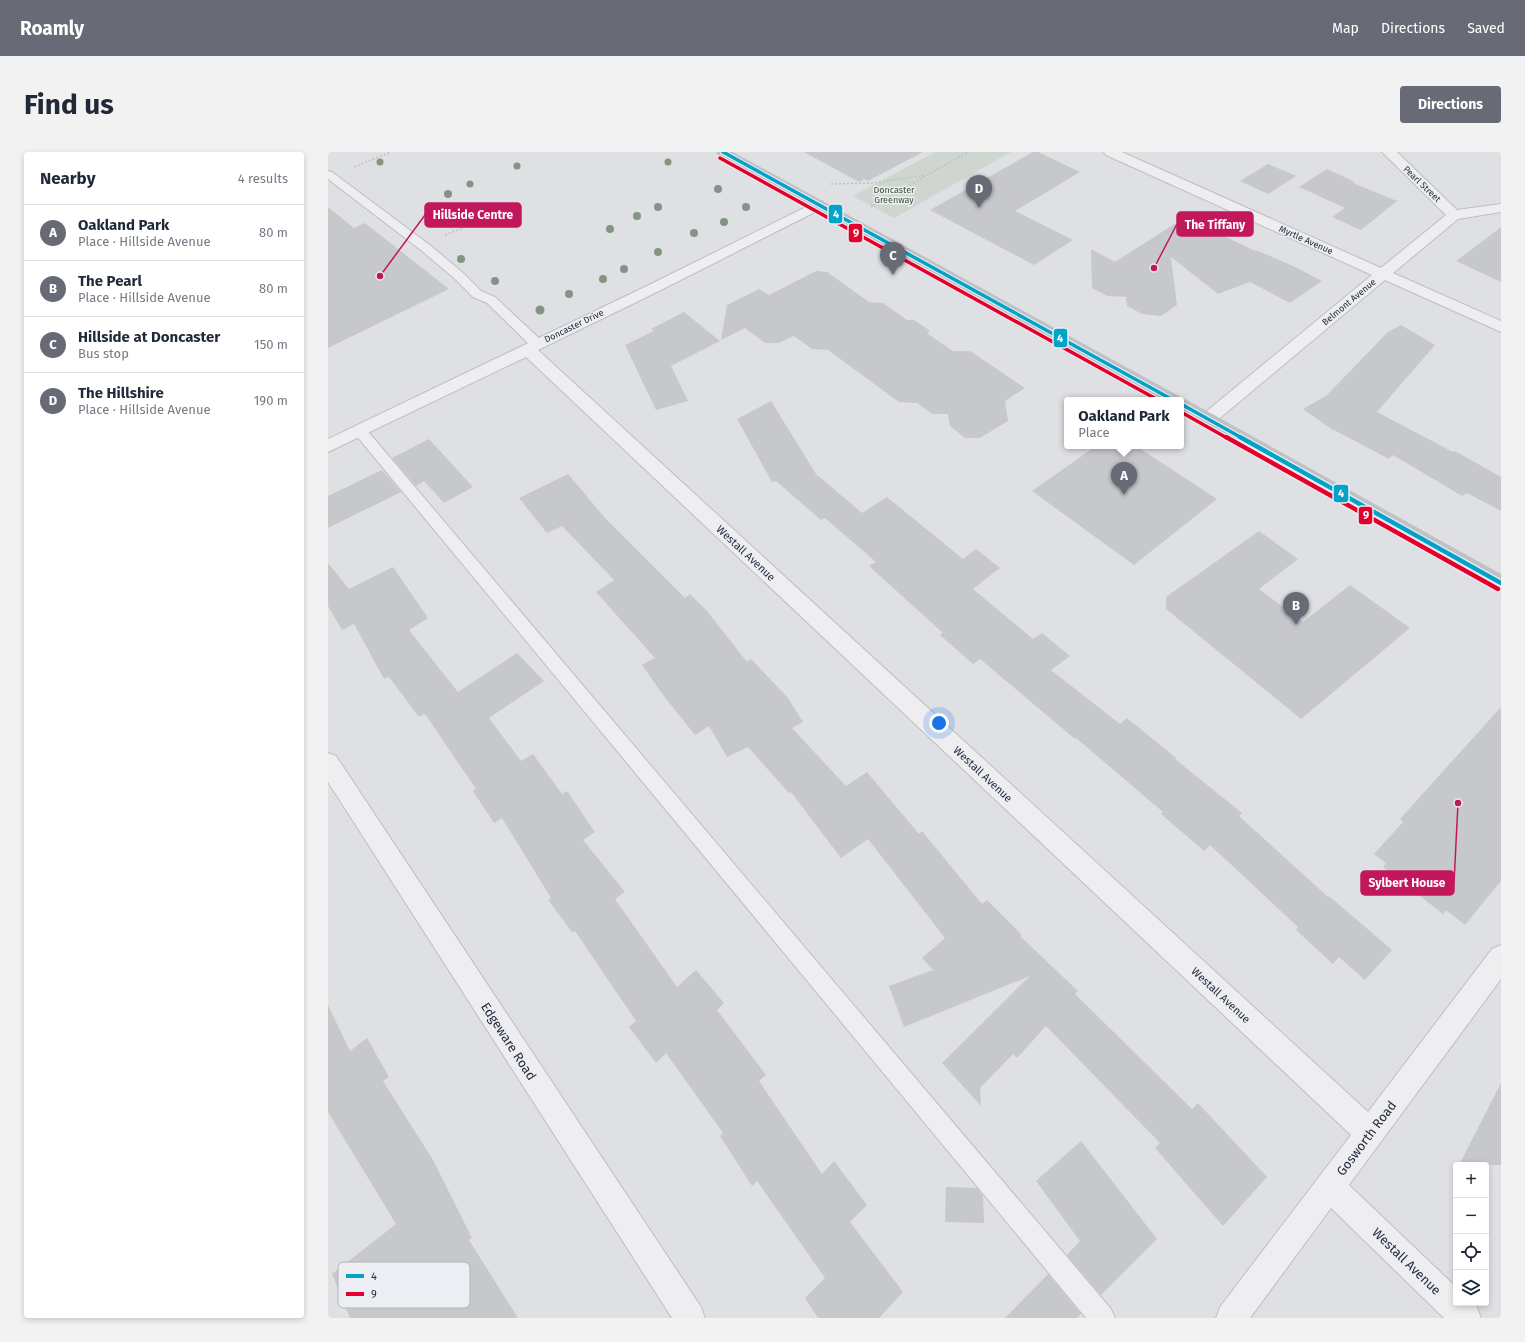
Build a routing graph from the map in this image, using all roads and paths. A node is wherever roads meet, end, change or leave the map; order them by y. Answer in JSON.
{"nodes":[{"id":1,"x":391,"y":152,"type":"edge"},
{"id":2,"x":723,"y":152,"type":"edge"},
{"id":3,"x":968,"y":152,"type":"edge"},
{"id":4,"x":1111,"y":152,"type":"edge"},
{"id":5,"x":1389,"y":152,"type":"edge"},
{"id":6,"x":926,"y":175,"type":"junction"},
{"id":7,"x":329,"y":176,"type":"edge"},
{"id":8,"x":826,"y":184,"type":"dead end"},
{"id":9,"x":818,"y":205,"type":"junction"},
{"id":10,"x":871,"y":207,"type":"dead end"},
{"id":11,"x":1501,"y":208,"type":"edge"},
{"id":12,"x":1454,"y":215,"type":"junction"},
{"id":13,"x":467,"y":226,"type":"dead end"},
{"id":14,"x":442,"y":237,"type":"dead end"},
{"id":15,"x":1382,"y":274,"type":"junction"},
{"id":16,"x":1501,"y":327,"type":"edge"},
{"id":17,"x":532,"y":346,"type":"junction"},
{"id":18,"x":1168,"y":397,"type":"edge"},
{"id":19,"x":1184,"y":406,"type":"edge"},
{"id":20,"x":1208,"y":419,"type":"junction"},
{"id":21,"x":360,"y":431,"type":"junction"},
{"id":22,"x":328,"y":446,"type":"edge"},
{"id":23,"x":1501,"y":583,"type":"edge"},
{"id":24,"x":328,"y":763,"type":"edge"},
{"id":25,"x":1501,"y":958,"type":"edge"},
{"id":26,"x":1370,"y":1133,"type":"junction"},
{"id":27,"x":1330,"y":1187,"type":"junction"},
{"id":28,"x":690,"y":1318,"type":"edge"},
{"id":29,"x":1102,"y":1318,"type":"edge"},
{"id":30,"x":1231,"y":1318,"type":"edge"},
{"id":31,"x":1466,"y":1318,"type":"edge"}],
"edges":[{"from":1,"to":7,"type":"path"},
{"from":2,"to":9,"type":"main road"},
{"from":3,"to":6,"type":"path"},
{"from":4,"to":15,"type":"street","name":"Myrtle Avenue"},
{"from":5,"to":12,"type":"street","name":"Pearl Street"},
{"from":6,"to":8,"type":"path"},
{"from":6,"to":10,"type":"path"},
{"from":7,"to":17,"type":"lane"},
{"from":9,"to":17,"type":"street","name":"Doncaster Drive"},
{"from":9,"to":18,"type":"main road"},
{"from":11,"to":12,"type":"street"},
{"from":12,"to":15,"type":"street","name":"Belmont Avenue"},
{"from":13,"to":14,"type":"path"},
{"from":15,"to":16,"type":"street","name":"Myrtle Avenue"},
{"from":15,"to":20,"type":"street","name":"Belmont Avenue"},
{"from":17,"to":21,"type":"street","name":"Doncaster Drive"},
{"from":17,"to":26,"type":"street","name":"Westall Avenue"},
{"from":19,"to":20,"type":"main road"},
{"from":20,"to":23,"type":"main road"},
{"from":21,"to":22,"type":"street","name":"Doncaster Drive"},
{"from":21,"to":29,"type":"lane"},
{"from":24,"to":28,"type":"street","name":"Edgeware Road"},
{"from":25,"to":26,"type":"street","name":"Gosworth Road"},
{"from":26,"to":27,"type":"street","name":"Gosworth Road"},
{"from":27,"to":30,"type":"street","name":"Gosworth Road"},
{"from":27,"to":31,"type":"street","name":"Westall Avenue"}]}
